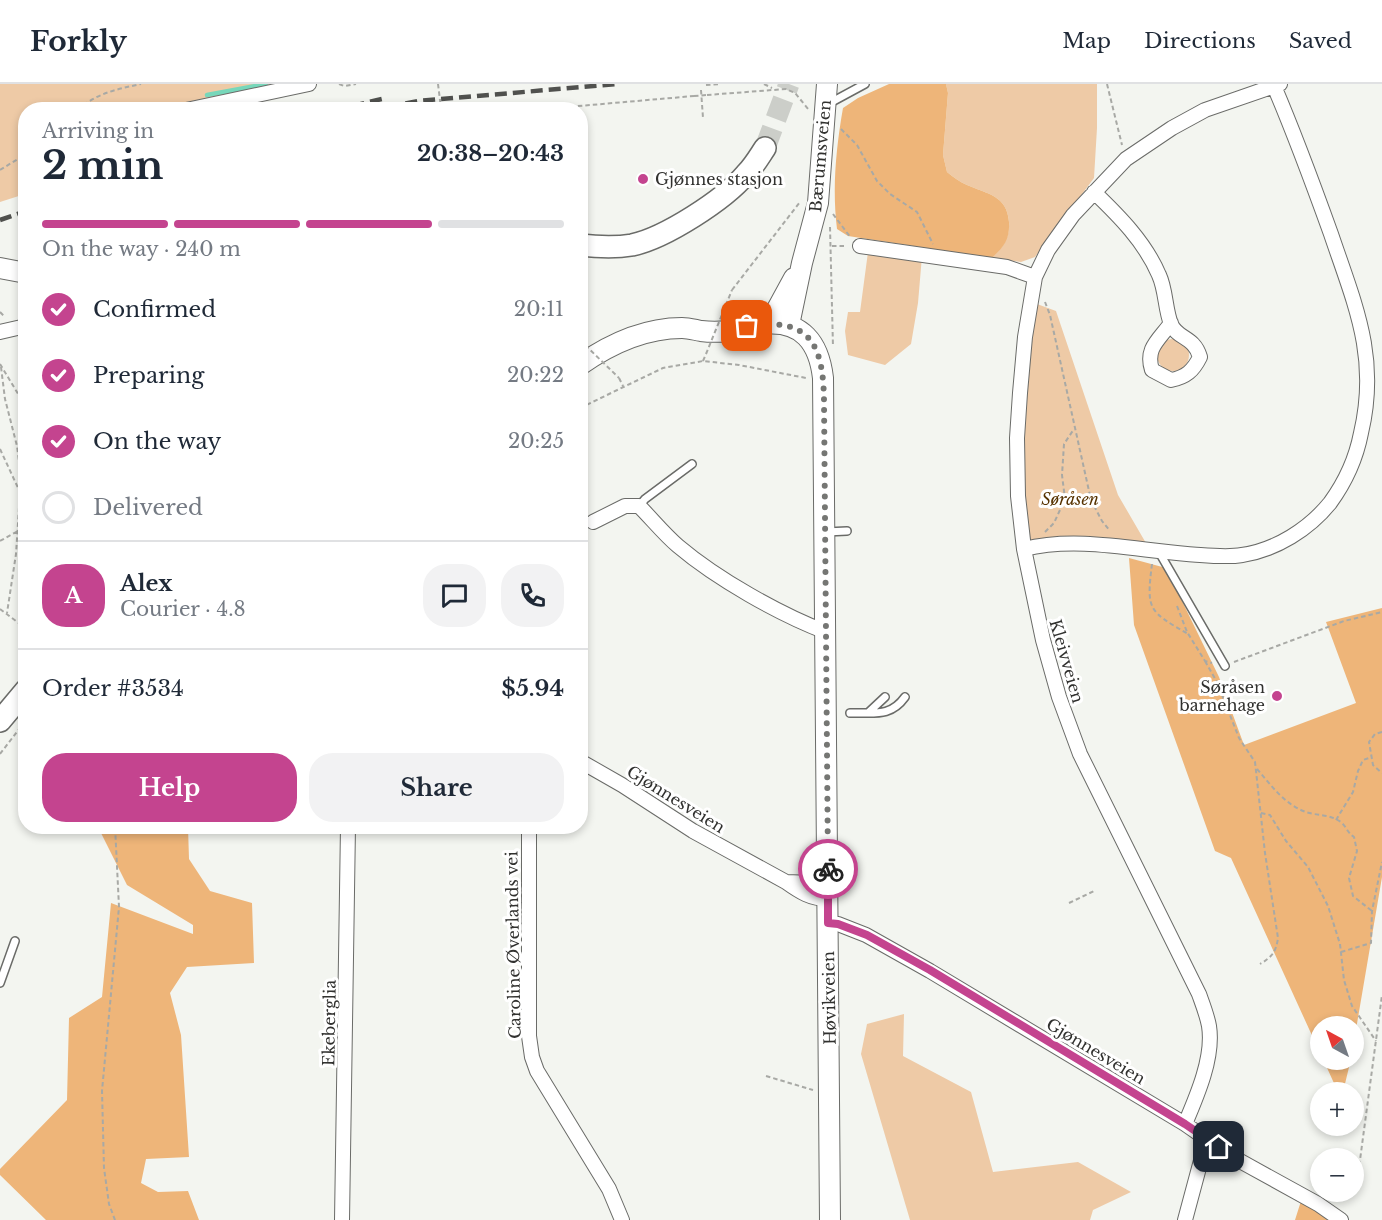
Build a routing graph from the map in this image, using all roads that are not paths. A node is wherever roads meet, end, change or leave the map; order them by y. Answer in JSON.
{"nodes":[{"id":1,"x":309,"y":84,"type":"edge"},
{"id":2,"x":827,"y":84,"type":"edge"},
{"id":3,"x":865,"y":84,"type":"edge"},
{"id":4,"x":1277,"y":85,"type":"edge"},
{"id":5,"x":224,"y":102,"type":"edge"},
{"id":6,"x":824,"y":114,"type":"junction"},
{"id":7,"x":765,"y":148,"type":"tunnel mouth"},
{"id":8,"x":1094,"y":192,"type":"junction"},
{"id":9,"x":588,"y":245,"type":"edge"},
{"id":10,"x":856,"y":246,"type":"road end"},
{"id":11,"x":0,"y":268,"type":"edge"},
{"id":12,"x":18,"y":271,"type":"edge"},
{"id":13,"x":1035,"y":277,"type":"junction"},
{"id":14,"x":1171,"y":323,"type":"dead end"},
{"id":15,"x":782,"y":324,"type":"junction"},
{"id":16,"x":18,"y":328,"type":"edge"},
{"id":17,"x":2,"y":331,"type":"edge"},
{"id":18,"x":588,"y":360,"type":"edge"},
{"id":19,"x":692,"y":464,"type":"dead end"},
{"id":20,"x":639,"y":506,"type":"junction"},
{"id":21,"x":593,"y":522,"type":"dead end"},
{"id":22,"x":847,"y":531,"type":"dead end"},
{"id":23,"x":825,"y":532,"type":"junction"},
{"id":24,"x":1028,"y":548,"type":"junction"},
{"id":25,"x":1156,"y":555,"type":"junction"},
{"id":26,"x":826,"y":632,"type":"junction"},
{"id":27,"x":1225,"y":666,"type":"road end"},
{"id":28,"x":18,"y":683,"type":"edge"},
{"id":29,"x":905,"y":697,"type":"dead end"},
{"id":30,"x":885,"y":698,"type":"dead end"},
{"id":31,"x":0,"y":704,"type":"edge"},
{"id":32,"x":18,"y":705,"type":"edge"},
{"id":33,"x":868,"y":712,"type":"junction"},
{"id":34,"x":850,"y":713,"type":"dead end"},
{"id":35,"x":5,"y":730,"type":"edge"},
{"id":36,"x":588,"y":765,"type":"edge"},
{"id":37,"x":348,"y":834,"type":"edge"},
{"id":38,"x":529,"y":834,"type":"edge"},
{"id":39,"x":828,"y":889,"type":"junction"},
{"id":40,"x":828,"y":923,"type":"junction"},
{"id":41,"x":15,"y":941,"type":"dead end"},
{"id":42,"x":0,"y":982,"type":"edge"},
{"id":43,"x":1185,"y":1124,"type":"junction"},
{"id":44,"x":1207,"y":1138,"type":"junction"},
{"id":45,"x":342,"y":1220,"type":"edge"},
{"id":46,"x":622,"y":1220,"type":"edge"},
{"id":47,"x":830,"y":1220,"type":"edge"},
{"id":48,"x":1185,"y":1220,"type":"edge"},
{"id":49,"x":1341,"y":1220,"type":"edge"}],
"edges":[{"from":1,"to":5,"type":"street"},
{"from":2,"to":6,"type":"main road","name":"Bærumsveien"},
{"from":3,"to":6,"type":"lane"},
{"from":4,"to":8,"type":"street","name":"Kleivveien"},
{"from":4,"to":25,"type":"street"},
{"from":6,"to":15,"type":"main road","name":"Bærumsveien"},
{"from":7,"to":9,"type":"main road"},
{"from":8,"to":13,"type":"street","name":"Kleivveien"},
{"from":8,"to":14,"type":"street"},
{"from":10,"to":13,"type":"street"},
{"from":11,"to":12,"type":"main road"},
{"from":13,"to":24,"type":"street","name":"Kleivveien"},
{"from":15,"to":18,"type":"main road"},
{"from":15,"to":23,"type":"main road","name":"Høvikveien"},
{"from":16,"to":17,"type":"street"},
{"from":19,"to":20,"type":"lane"},
{"from":20,"to":21,"type":"street"},
{"from":20,"to":26,"type":"street"},
{"from":22,"to":23,"type":"lane"},
{"from":23,"to":26,"type":"main road","name":"Høvikveien"},
{"from":24,"to":25,"type":"street"},
{"from":24,"to":43,"type":"street","name":"Kleivveien"},
{"from":25,"to":27,"type":"lane"},
{"from":26,"to":39,"type":"main road","name":"Høvikveien"},
{"from":28,"to":31,"type":"main road"},
{"from":29,"to":33,"type":"lane"},
{"from":30,"to":33,"type":"lane"},
{"from":32,"to":35,"type":"main road"},
{"from":33,"to":34,"type":"lane"},
{"from":36,"to":39,"type":"street","name":"Gjønnesveien"},
{"from":37,"to":45,"type":"street","name":"Ekeberglia"},
{"from":38,"to":46,"type":"street","name":"Caroline Øverlands vei"},
{"from":39,"to":40,"type":"main road","name":"Høvikveien"},
{"from":40,"to":43,"type":"street","name":"Gjønnesveien"},
{"from":40,"to":47,"type":"main road","name":"Høvikveien"},
{"from":41,"to":42,"type":"lane"},
{"from":43,"to":44,"type":"street","name":"Gjønnesveien"},
{"from":44,"to":48,"type":"street"},
{"from":44,"to":49,"type":"street","name":"Gjønnesveien"}]}
